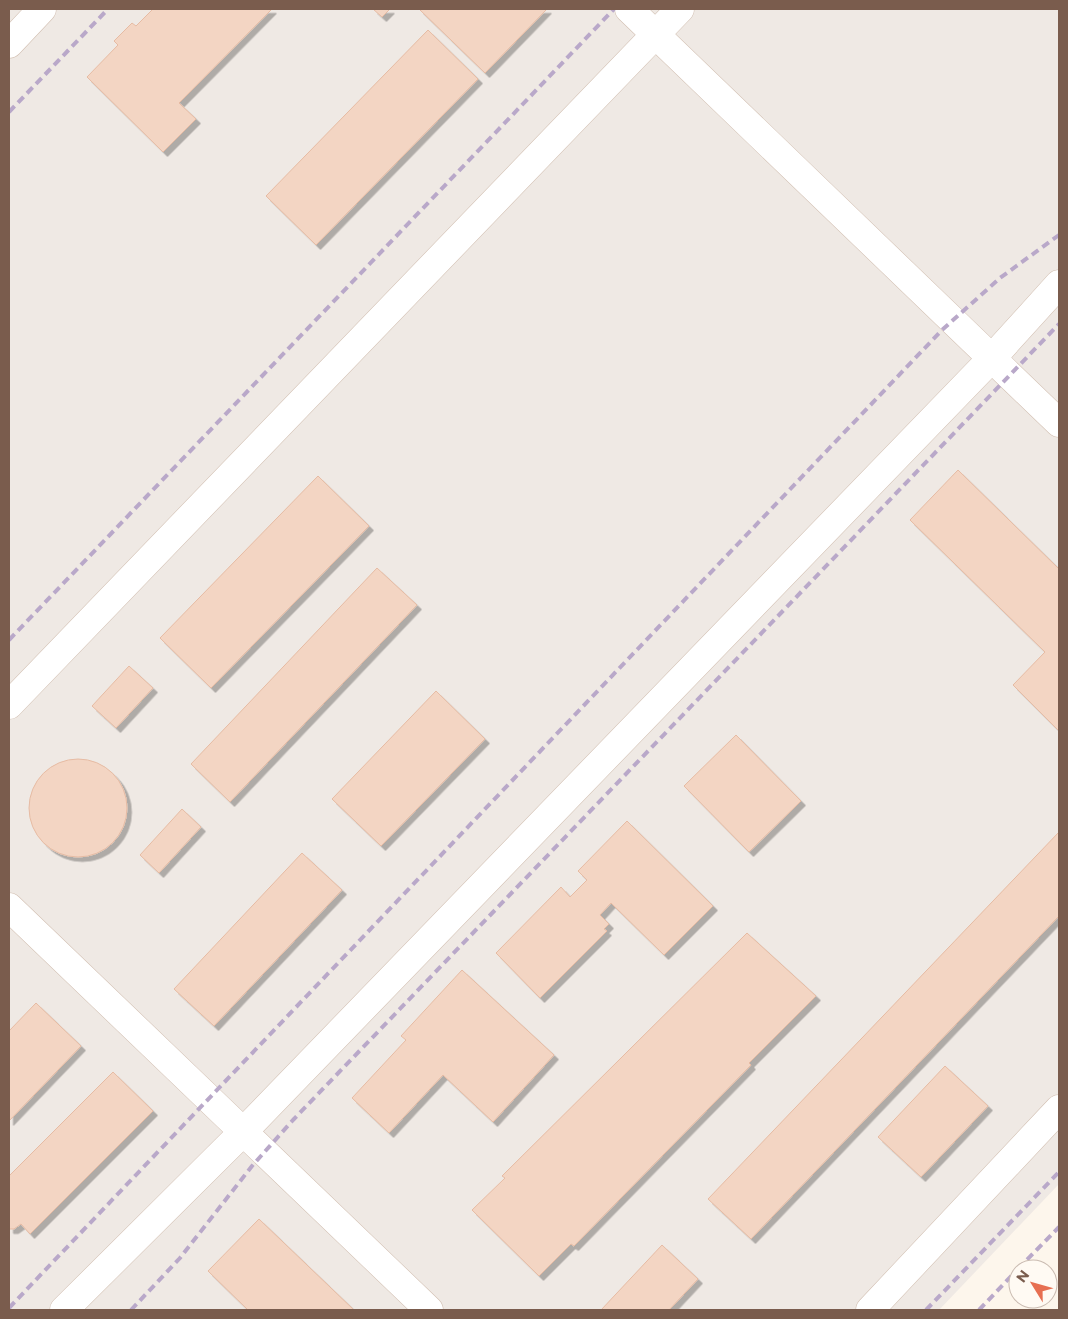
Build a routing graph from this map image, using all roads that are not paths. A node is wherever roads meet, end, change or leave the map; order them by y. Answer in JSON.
{"nodes":[{"id":1,"x":42,"y":9,"type":"edge"},
{"id":2,"x":629,"y":9,"type":"edge"},
{"id":3,"x":680,"y":9,"type":"edge"},
{"id":4,"x":656,"y":34,"type":"junction"},
{"id":5,"x":9,"y":44,"type":"edge"},
{"id":6,"x":1059,"y":284,"type":"edge"},
{"id":7,"x":992,"y":358,"type":"junction"},
{"id":8,"x":1059,"y":424,"type":"edge"},
{"id":9,"x":9,"y":705,"type":"edge"},
{"id":10,"x":9,"y":907,"type":"edge"},
{"id":11,"x":1059,"y":1110,"type":"edge"},
{"id":12,"x":243,"y":1132,"type":"junction"},
{"id":13,"x":64,"y":1310,"type":"edge"},
{"id":14,"x":429,"y":1310,"type":"edge"},
{"id":15,"x":870,"y":1310,"type":"edge"}],
"edges":[{"from":1,"to":5,"type":"lane"},
{"from":2,"to":4,"type":"lane"},
{"from":3,"to":4,"type":"lane"},
{"from":4,"to":7,"type":"lane"},
{"from":4,"to":9,"type":"lane"},
{"from":6,"to":7,"type":"lane"},
{"from":7,"to":8,"type":"lane"},
{"from":7,"to":12,"type":"lane"},
{"from":10,"to":12,"type":"lane"},
{"from":11,"to":15,"type":"lane"},
{"from":12,"to":13,"type":"lane"},
{"from":12,"to":14,"type":"lane"}]}
